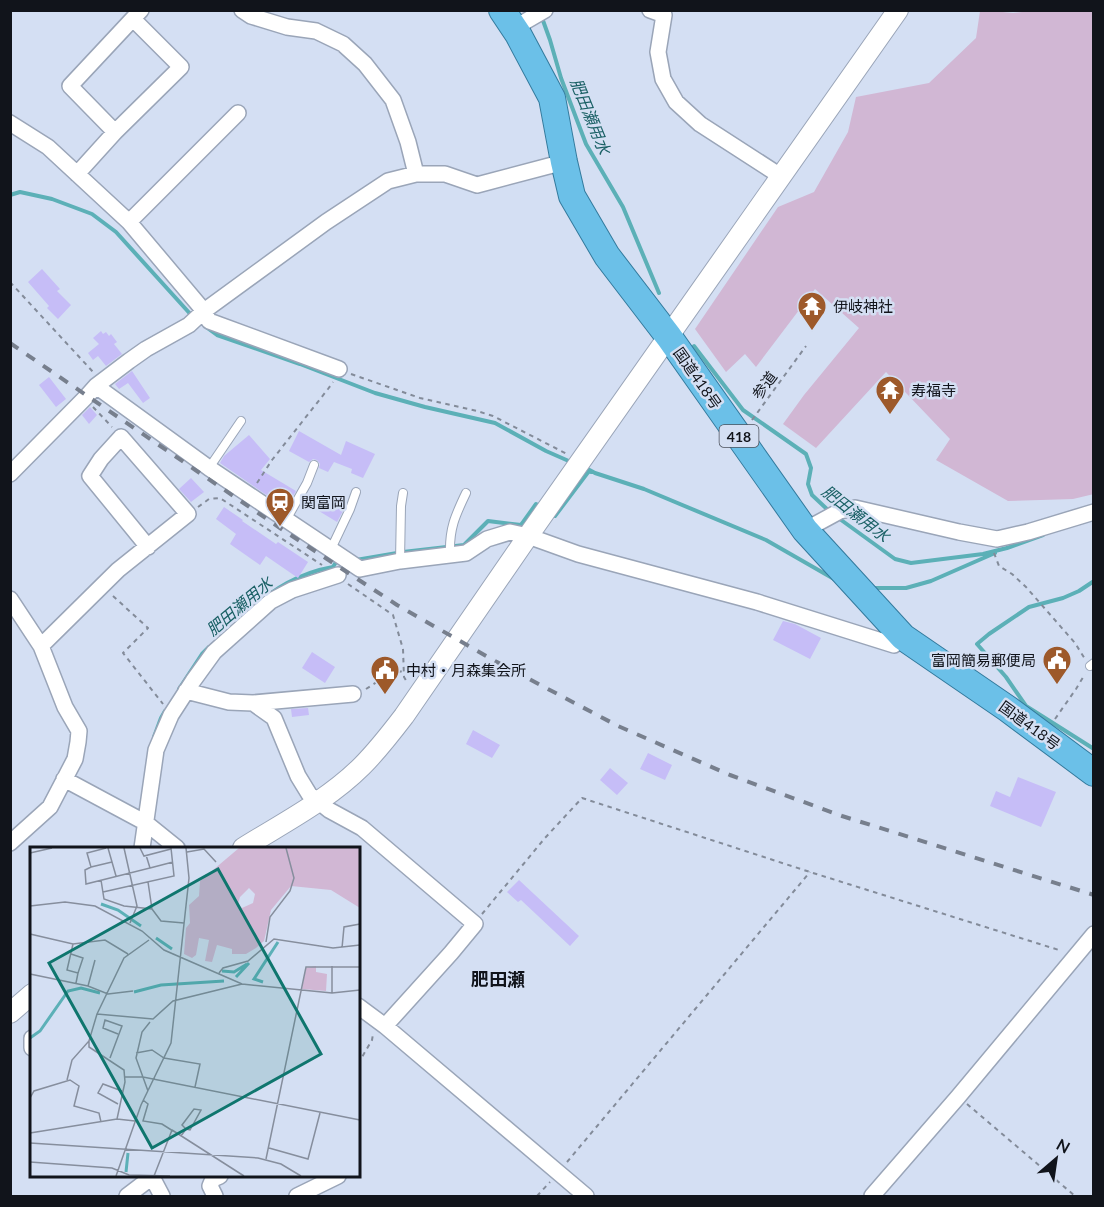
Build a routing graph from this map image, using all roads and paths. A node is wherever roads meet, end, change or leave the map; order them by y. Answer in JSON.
{"nodes":[{"id":1,"x":242,"y":10,"type":"edge"},
{"id":2,"x":545,"y":10,"type":"edge"},
{"id":3,"x":898,"y":10,"type":"edge"},
{"id":4,"x":660,"y":12,"type":"edge"},
{"id":5,"x":138,"y":15,"type":"edge"},
{"id":6,"x":508,"y":19,"type":"edge"},
{"id":7,"x":238,"y":112,"type":"dead end"},
{"id":8,"x":10,"y":123,"type":"edge"},
{"id":9,"x":116,"y":132,"type":"junction"},
{"id":10,"x":564,"y":162,"type":"junction"},
{"id":11,"x":77,"y":174,"type":"junction"},
{"id":12,"x":416,"y":174,"type":"junction"},
{"id":13,"x":782,"y":177,"type":"junction"},
{"id":14,"x":129,"y":222,"type":"junction"},
{"id":15,"x":10,"y":282,"type":"edge"},
{"id":16,"x":204,"y":311,"type":"junction"},
{"id":17,"x":669,"y":337,"type":"junction"},
{"id":18,"x":807,"y":346,"type":"dead end"},
{"id":19,"x":339,"y":369,"type":"junction"},
{"id":20,"x":99,"y":383,"type":"junction"},
{"id":21,"x":85,"y":399,"type":"junction"},
{"id":22,"x":241,"y":421,"type":"dead end"},
{"id":23,"x":121,"y":437,"type":"junction"},
{"id":24,"x":739,"y":437,"type":"junction"},
{"id":25,"x":582,"y":460,"type":"junction"},
{"id":26,"x":314,"y":465,"type":"dead end"},
{"id":27,"x":209,"y":468,"type":"junction"},
{"id":28,"x":10,"y":474,"type":"edge"},
{"id":29,"x":356,"y":492,"type":"dead end"},
{"id":30,"x":403,"y":493,"type":"dead end"},
{"id":31,"x":466,"y":493,"type":"dead end"},
{"id":32,"x":249,"y":495,"type":"junction"},
{"id":33,"x":1094,"y":512,"type":"edge"},
{"id":34,"x":188,"y":514,"type":"junction"},
{"id":35,"x":286,"y":520,"type":"junction"},
{"id":36,"x":805,"y":530,"type":"junction"},
{"id":37,"x":528,"y":536,"type":"junction"},
{"id":38,"x":987,"y":537,"type":"junction"},
{"id":39,"x":148,"y":547,"type":"junction"},
{"id":40,"x":331,"y":549,"type":"junction"},
{"id":41,"x":450,"y":555,"type":"junction"},
{"id":42,"x":400,"y":561,"type":"junction"},
{"id":43,"x":338,"y":574,"type":"junction"},
{"id":44,"x":102,"y":586,"type":"junction"},
{"id":45,"x":10,"y":599,"type":"edge"},
{"id":46,"x":903,"y":637,"type":"junction"},
{"id":47,"x":41,"y":646,"type":"junction"},
{"id":48,"x":1091,"y":664,"type":"edge"},
{"id":49,"x":403,"y":671,"type":"junction"},
{"id":50,"x":186,"y":691,"type":"junction"},
{"id":51,"x":421,"y":692,"type":"junction"},
{"id":52,"x":353,"y":694,"type":"joint"},
{"id":53,"x":253,"y":703,"type":"junction"},
{"id":54,"x":171,"y":715,"type":"junction"},
{"id":55,"x":1044,"y":736,"type":"junction"},
{"id":56,"x":1094,"y":773,"type":"edge"},
{"id":57,"x":64,"y":779,"type":"junction"},
{"id":58,"x":317,"y":802,"type":"junction"},
{"id":59,"x":146,"y":823,"type":"junction"},
{"id":60,"x":10,"y":843,"type":"edge"},
{"id":61,"x":142,"y":847,"type":"edge"},
{"id":62,"x":175,"y":847,"type":"edge"},
{"id":63,"x":246,"y":847,"type":"edge"},
{"id":64,"x":810,"y":872,"type":"junction"},
{"id":65,"x":475,"y":924,"type":"junction"},
{"id":66,"x":1094,"y":933,"type":"edge"},
{"id":67,"x":1076,"y":956,"type":"junction"},
{"id":68,"x":30,"y":996,"type":"edge"},
{"id":69,"x":360,"y":1007,"type":"edge"},
{"id":70,"x":10,"y":1013,"type":"edge"},
{"id":71,"x":385,"y":1026,"type":"junction"},
{"id":72,"x":372,"y":1040,"type":"dead end"},
{"id":73,"x":360,"y":1061,"type":"edge"},
{"id":74,"x":958,"y":1097,"type":"junction"},
{"id":75,"x":558,"y":1173,"type":"junction"},
{"id":76,"x":152,"y":1177,"type":"edge"},
{"id":77,"x":218,"y":1177,"type":"edge"},
{"id":78,"x":336,"y":1177,"type":"edge"},
{"id":79,"x":127,"y":1197,"type":"edge"},
{"id":80,"x":162,"y":1197,"type":"edge"},
{"id":81,"x":215,"y":1197,"type":"edge"},
{"id":82,"x":297,"y":1197,"type":"edge"},
{"id":83,"x":537,"y":1197,"type":"edge"},
{"id":84,"x":586,"y":1197,"type":"edge"},
{"id":85,"x":872,"y":1197,"type":"edge"},
{"id":86,"x":1075,"y":1197,"type":"edge"}],
"edges":[{"from":1,"to":12,"type":"street"},
{"from":2,"to":6,"type":"street"},
{"from":3,"to":13,"type":"street"},
{"from":4,"to":13,"type":"street"},
{"from":5,"to":9,"type":"street"},
{"from":5,"to":9,"type":"street"},
{"from":6,"to":10,"type":"highway","name":"国道418号","number":"418"},
{"from":7,"to":14,"type":"street"},
{"from":8,"to":11,"type":"street"},
{"from":9,"to":11,"type":"street"},
{"from":10,"to":12,"type":"street"},
{"from":10,"to":17,"type":"highway","name":"国道418号","number":"418"},
{"from":11,"to":14,"type":"street"},
{"from":12,"to":16,"type":"street"},
{"from":13,"to":17,"type":"street"},
{"from":14,"to":16,"type":"street"},
{"from":15,"to":20,"type":"path"},
{"from":16,"to":19,"type":"street"},
{"from":16,"to":20,"type":"street"},
{"from":17,"to":24,"type":"highway","name":"国道418号","number":"418"},
{"from":17,"to":25,"type":"street"},
{"from":18,"to":24,"type":"path","name":"参道"},
{"from":19,"to":25,"type":"path"},
{"from":19,"to":32,"type":"path"},
{"from":20,"to":21,"type":"street"},
{"from":20,"to":27,"type":"street"},
{"from":21,"to":23,"type":"path"},
{"from":21,"to":28,"type":"street"},
{"from":22,"to":27,"type":"lane"},
{"from":23,"to":34,"type":"street"},
{"from":23,"to":39,"type":"street"},
{"from":24,"to":36,"type":"highway","name":"国道418号","number":"418"},
{"from":25,"to":37,"type":"street"},
{"from":26,"to":35,"type":"lane"},
{"from":27,"to":32,"type":"street"},
{"from":29,"to":40,"type":"lane"},
{"from":30,"to":42,"type":"lane"},
{"from":31,"to":41,"type":"lane"},
{"from":32,"to":35,"type":"street"},
{"from":33,"to":38,"type":"street"},
{"from":34,"to":39,"type":"street"},
{"from":34,"to":43,"type":"path"},
{"from":35,"to":40,"type":"street"},
{"from":36,"to":38,"type":"street"},
{"from":36,"to":46,"type":"highway","name":"国道418号","number":"418"},
{"from":37,"to":41,"type":"street"},
{"from":37,"to":46,"type":"street"},
{"from":37,"to":51,"type":"street"},
{"from":38,"to":48,"type":"path"},
{"from":39,"to":44,"type":"street"},
{"from":40,"to":42,"type":"street"},
{"from":41,"to":42,"type":"street"},
{"from":43,"to":49,"type":"path"},
{"from":43,"to":50,"type":"street"},
{"from":44,"to":47,"type":"street"},
{"from":44,"to":54,"type":"path"},
{"from":45,"to":47,"type":"street"},
{"from":46,"to":55,"type":"highway","name":"国道418号","number":"418"},
{"from":47,"to":57,"type":"street"},
{"from":48,"to":55,"type":"path"},
{"from":49,"to":51,"type":"path"},
{"from":49,"to":52,"type":"path"},
{"from":50,"to":53,"type":"street"},
{"from":50,"to":54,"type":"street"},
{"from":51,"to":58,"type":"street"},
{"from":52,"to":53,"type":"street"},
{"from":53,"to":58,"type":"street"},
{"from":54,"to":59,"type":"street"},
{"from":55,"to":56,"type":"highway","name":"国道418号","number":"418"},
{"from":57,"to":59,"type":"street"},
{"from":57,"to":60,"type":"street"},
{"from":58,"to":63,"type":"street"},
{"from":58,"to":65,"type":"street"},
{"from":59,"to":61,"type":"street"},
{"from":59,"to":62,"type":"street"},
{"from":64,"to":65,"type":"path"},
{"from":64,"to":67,"type":"path"},
{"from":64,"to":75,"type":"path"},
{"from":65,"to":71,"type":"street"},
{"from":66,"to":67,"type":"street"},
{"from":67,"to":74,"type":"street"},
{"from":68,"to":70,"type":"street"},
{"from":69,"to":71,"type":"street"},
{"from":71,"to":75,"type":"street"},
{"from":72,"to":73,"type":"path"},
{"from":74,"to":85,"type":"street"},
{"from":74,"to":86,"type":"path"},
{"from":75,"to":83,"type":"path"},
{"from":75,"to":84,"type":"street"},
{"from":76,"to":79,"type":"street"},
{"from":76,"to":80,"type":"street"},
{"from":77,"to":81,"type":"street"},
{"from":78,"to":82,"type":"street"}]}
